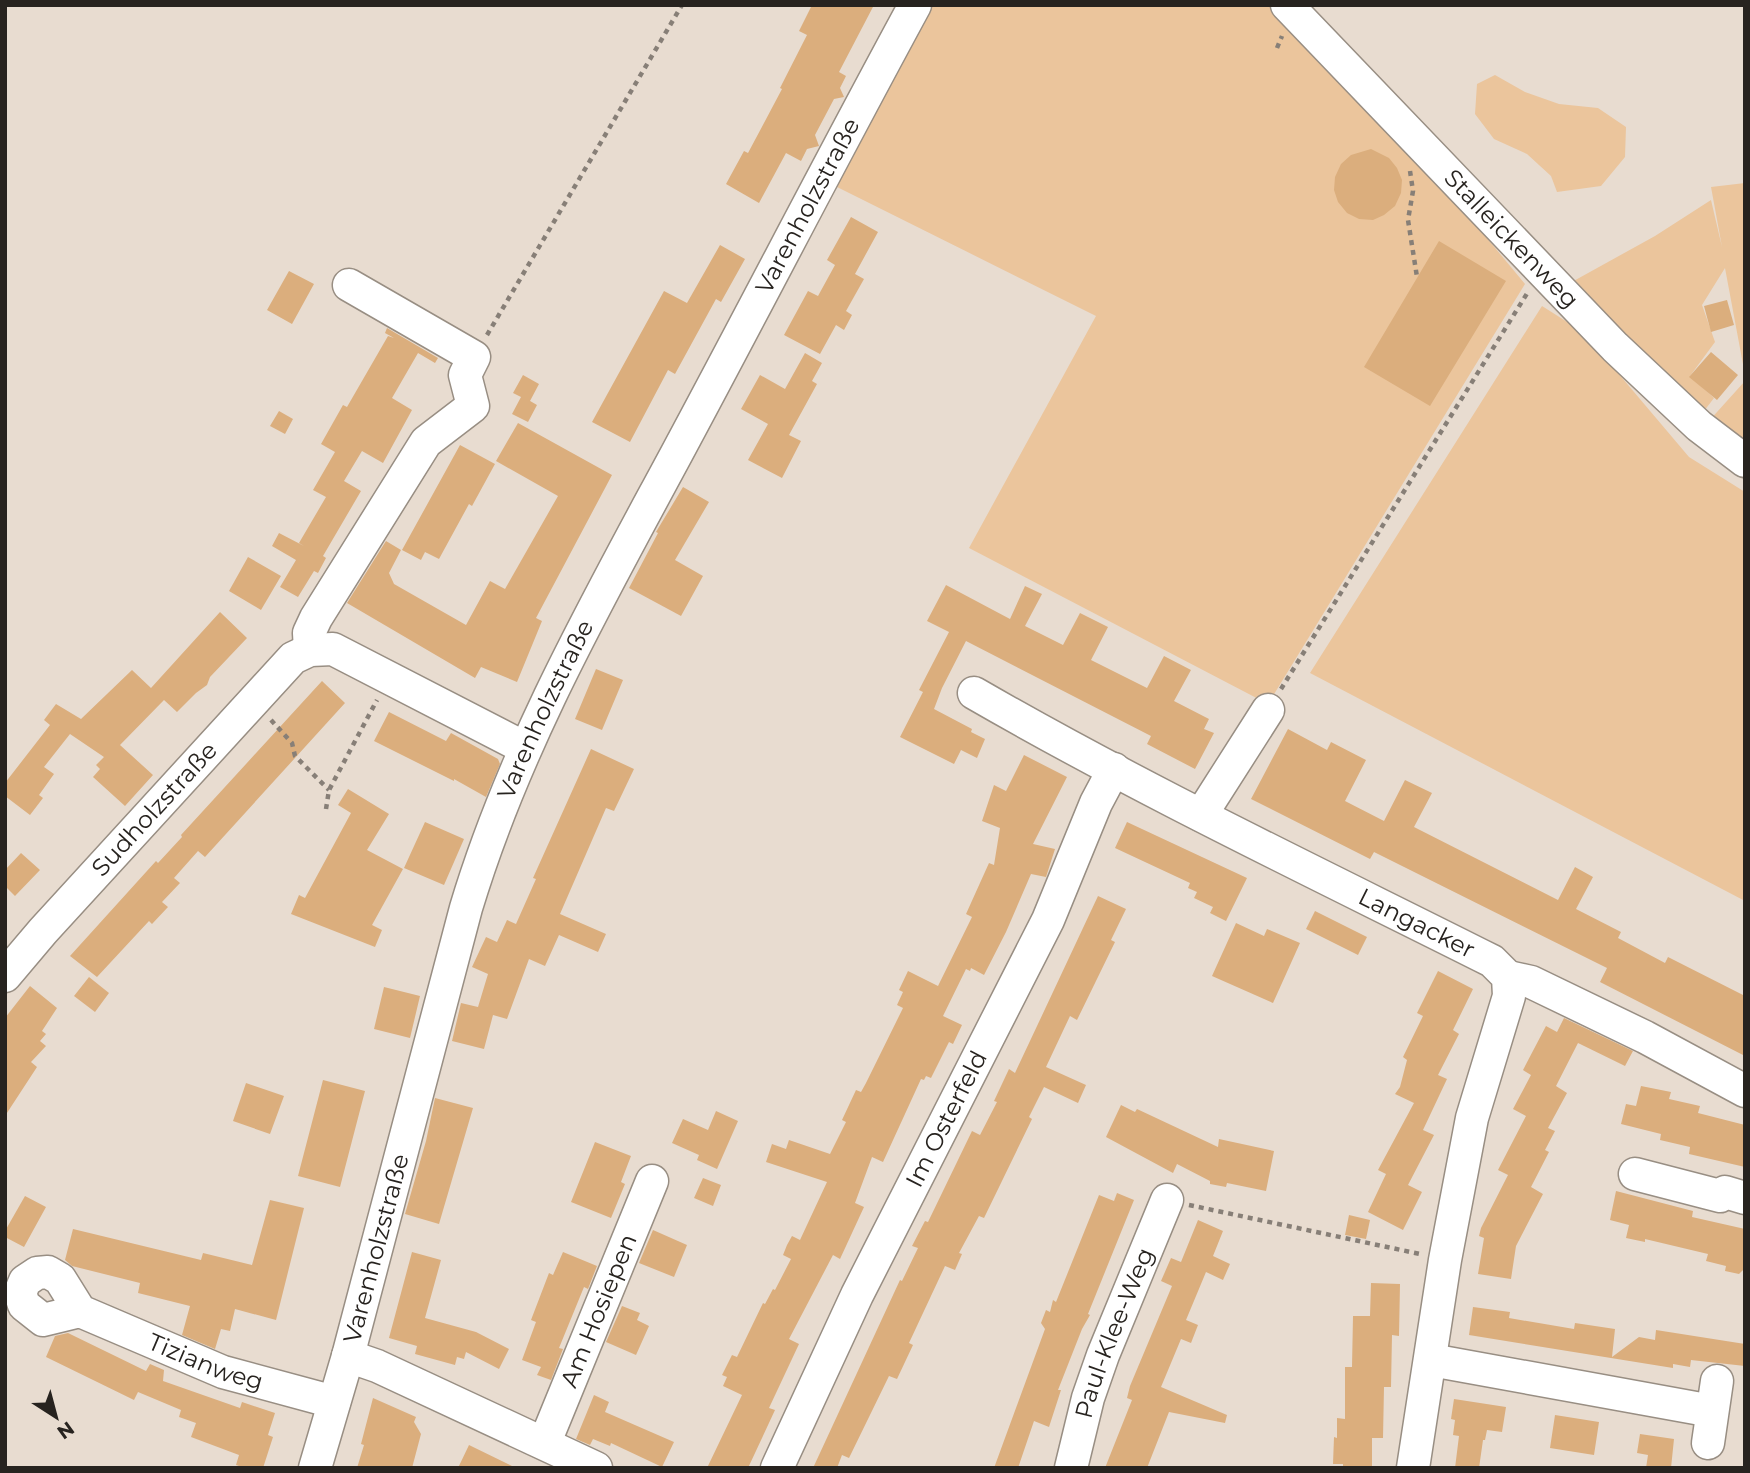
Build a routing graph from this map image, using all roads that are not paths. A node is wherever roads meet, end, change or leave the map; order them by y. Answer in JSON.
{"nodes":[{"id":1,"x":915,"y":5,"type":"edge"},
{"id":2,"x":1287,"y":5,"type":"edge"},
{"id":3,"x":349,"y":285,"type":"dead end"},
{"id":4,"x":1745,"y":461,"type":"edge"},
{"id":5,"x":310,"y":650,"type":"junction"},
{"id":6,"x":974,"y":693,"type":"dead end"},
{"id":7,"x":1268,"y":710,"type":"road end"},
{"id":8,"x":525,"y":748,"type":"junction"},
{"id":9,"x":1114,"y":769,"type":"junction"},
{"id":10,"x":1201,"y":815,"type":"junction"},
{"id":11,"x":5,"y":976,"type":"edge"},
{"id":12,"x":1508,"y":977,"type":"junction"},
{"id":13,"x":1745,"y":1091,"type":"edge"},
{"id":14,"x":1635,"y":1174,"type":"dead end"},
{"id":15,"x":652,"y":1181,"type":"dead end"},
{"id":16,"x":1735,"y":1195,"type":"edge"},
{"id":17,"x":1167,"y":1200,"type":"road end"},
{"id":18,"x":80,"y":1311,"type":"dead end"},
{"id":19,"x":348,"y":1356,"type":"junction"},
{"id":20,"x":1431,"y":1360,"type":"junction"},
{"id":21,"x":334,"y":1402,"type":"junction"},
{"id":22,"x":545,"y":1443,"type":"junction"},
{"id":23,"x":1708,"y":1443,"type":"dead end"},
{"id":24,"x":315,"y":1468,"type":"edge"},
{"id":25,"x":596,"y":1468,"type":"edge"},
{"id":26,"x":777,"y":1468,"type":"edge"},
{"id":27,"x":1071,"y":1468,"type":"edge"},
{"id":28,"x":1413,"y":1468,"type":"edge"}],
"edges":[{"from":1,"to":8,"type":"street","name":"Varenholzstraße"},
{"from":2,"to":4,"type":"street","name":"Stalleickenweg"},
{"from":3,"to":5,"type":"street"},
{"from":5,"to":8,"type":"street"},
{"from":5,"to":11,"type":"street","name":"Sudholzstraße"},
{"from":6,"to":9,"type":"street","name":"Langacker"},
{"from":7,"to":10,"type":"street"},
{"from":8,"to":19,"type":"street","name":"Varenholzstraße"},
{"from":9,"to":10,"type":"street","name":"Langacker"},
{"from":9,"to":26,"type":"street","name":"Im Osterfeld"},
{"from":10,"to":12,"type":"street","name":"Langacker"},
{"from":12,"to":13,"type":"street"},
{"from":12,"to":20,"type":"street"},
{"from":14,"to":16,"type":"street"},
{"from":15,"to":22,"type":"street","name":"Am Hosiepen"},
{"from":17,"to":27,"type":"street","name":"Paul-Klee-Weg"},
{"from":18,"to":21,"type":"street","name":"Tizianweg"},
{"from":19,"to":21,"type":"street","name":"Varenholzstraße"},
{"from":19,"to":22,"type":"street"},
{"from":20,"to":23,"type":"street"},
{"from":20,"to":28,"type":"street"},
{"from":21,"to":24,"type":"street","name":"Varenholzstraße"},
{"from":22,"to":25,"type":"street"}]}
